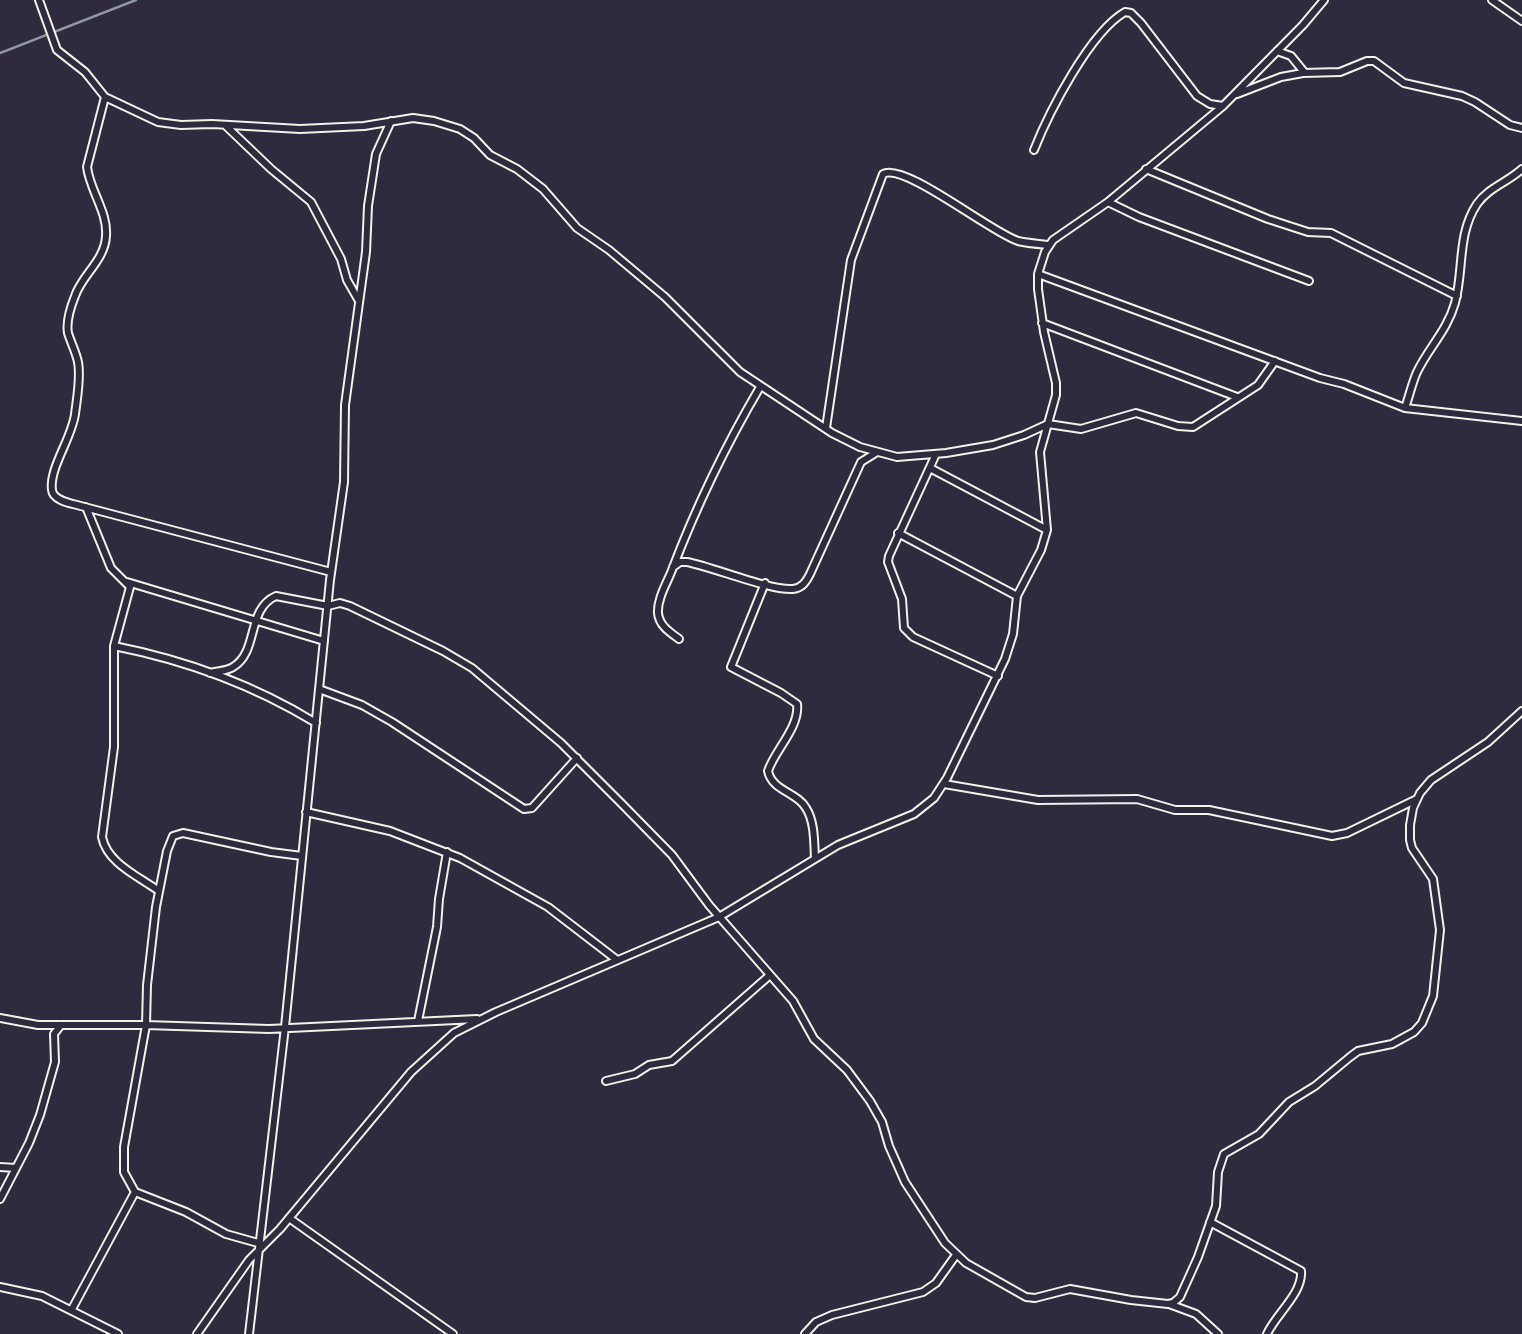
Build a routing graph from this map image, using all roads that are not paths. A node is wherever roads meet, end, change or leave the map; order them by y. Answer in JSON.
{"nodes":[{"id":1,"x":39,"y":0,"type":"edge"},
{"id":2,"x":1324,"y":0,"type":"edge"},
{"id":3,"x":1492,"y":0,"type":"edge"},
{"id":4,"x":1522,"y":21,"type":"edge"},
{"id":5,"x":1277,"y":51,"type":"junction"},
{"id":6,"x":1304,"y":72,"type":"junction"},
{"id":7,"x":1236,"y":94,"type":"junction"},
{"id":8,"x":104,"y":97,"type":"junction"},
{"id":9,"x":1223,"y":106,"type":"junction"},
{"id":10,"x":391,"y":121,"type":"junction"},
{"id":11,"x":225,"y":125,"type":"junction"},
{"id":12,"x":1522,"y":128,"type":"edge"},
{"id":13,"x":1034,"y":150,"type":"dead end"},
{"id":14,"x":1146,"y":169,"type":"junction"},
{"id":15,"x":1522,"y":169,"type":"edge"},
{"id":16,"x":1108,"y":202,"type":"junction"},
{"id":17,"x":1048,"y":245,"type":"junction"},
{"id":18,"x":1038,"y":274,"type":"junction"},
{"id":19,"x":1309,"y":281,"type":"dead end"},
{"id":20,"x":1457,"y":296,"type":"junction"},
{"id":21,"x":359,"y":302,"type":"junction"},
{"id":22,"x":1042,"y":323,"type":"junction"},
{"id":23,"x":1275,"y":361,"type":"junction"},
{"id":24,"x":760,"y":387,"type":"junction"},
{"id":25,"x":1237,"y":397,"type":"junction"},
{"id":26,"x":1405,"y":408,"type":"junction"},
{"id":27,"x":1522,"y":421,"type":"edge"},
{"id":28,"x":1048,"y":424,"type":"junction"},
{"id":29,"x":826,"y":428,"type":"junction"},
{"id":30,"x":877,"y":452,"type":"junction"},
{"id":31,"x":936,"y":454,"type":"junction"},
{"id":32,"x":930,"y":468,"type":"junction"},
{"id":33,"x":86,"y":508,"type":"junction"},
{"id":34,"x":1047,"y":530,"type":"junction"},
{"id":35,"x":898,"y":533,"type":"junction"},
{"id":36,"x":673,"y":567,"type":"junction"},
{"id":37,"x":331,"y":572,"type":"junction"},
{"id":38,"x":127,"y":582,"type":"junction"},
{"id":39,"x":765,"y":583,"type":"junction"},
{"id":40,"x":1017,"y":596,"type":"junction"},
{"id":41,"x":328,"y":606,"type":"junction"},
{"id":42,"x":256,"y":620,"type":"junction"},
{"id":43,"x":679,"y":639,"type":"dead end"},
{"id":44,"x":324,"y":641,"type":"junction"},
{"id":45,"x":114,"y":646,"type":"junction"},
{"id":46,"x":210,"y":673,"type":"junction"},
{"id":47,"x":998,"y":676,"type":"junction"},
{"id":48,"x":319,"y":689,"type":"junction"},
{"id":49,"x":1522,"y":711,"type":"edge"},
{"id":50,"x":316,"y":723,"type":"junction"},
{"id":51,"x":577,"y":758,"type":"junction"},
{"id":52,"x":944,"y":784,"type":"junction"},
{"id":53,"x":1417,"y":799,"type":"junction"},
{"id":54,"x":306,"y":812,"type":"junction"},
{"id":55,"x":447,"y":852,"type":"junction"},
{"id":56,"x":302,"y":856,"type":"junction"},
{"id":57,"x":815,"y":858,"type":"junction"},
{"id":58,"x":159,"y":891,"type":"junction"},
{"id":59,"x":719,"y":917,"type":"junction"},
{"id":60,"x":617,"y":960,"type":"junction"},
{"id":61,"x":770,"y":975,"type":"junction"},
{"id":62,"x":0,"y":1018,"type":"edge"},
{"id":63,"x":483,"y":1018,"type":"junction"},
{"id":64,"x":418,"y":1022,"type":"junction"},
{"id":65,"x":61,"y":1025,"type":"junction"},
{"id":66,"x":146,"y":1025,"type":"junction"},
{"id":67,"x":285,"y":1027,"type":"junction"},
{"id":68,"x":606,"y":1081,"type":"dead end"},
{"id":69,"x":0,"y":1167,"type":"edge"},
{"id":70,"x":16,"y":1168,"type":"junction"},
{"id":71,"x":135,"y":1192,"type":"junction"},
{"id":72,"x":0,"y":1199,"type":"edge"},
{"id":73,"x":289,"y":1218,"type":"junction"},
{"id":74,"x":1210,"y":1222,"type":"junction"},
{"id":75,"x":258,"y":1247,"type":"junction"},
{"id":76,"x":956,"y":1255,"type":"junction"},
{"id":77,"x":0,"y":1288,"type":"edge"},
{"id":78,"x":1168,"y":1304,"type":"junction"},
{"id":79,"x":72,"y":1309,"type":"junction"},
{"id":80,"x":118,"y":1334,"type":"edge"},
{"id":81,"x":197,"y":1334,"type":"edge"},
{"id":82,"x":249,"y":1334,"type":"edge"},
{"id":83,"x":453,"y":1334,"type":"edge"},
{"id":84,"x":805,"y":1334,"type":"edge"},
{"id":85,"x":1218,"y":1334,"type":"edge"},
{"id":86,"x":1267,"y":1334,"type":"edge"}],
"edges":[{"from":1,"to":8,"type":"street"},
{"from":2,"to":5,"type":"street"},
{"from":3,"to":4,"type":"street"},
{"from":5,"to":6,"type":"street"},
{"from":5,"to":7,"type":"street"},
{"from":6,"to":7,"type":"street"},
{"from":6,"to":12,"type":"street"},
{"from":7,"to":9,"type":"street"},
{"from":8,"to":11,"type":"street"},
{"from":8,"to":33,"type":"street"},
{"from":9,"to":13,"type":"street"},
{"from":9,"to":14,"type":"street"},
{"from":10,"to":11,"type":"street"},
{"from":10,"to":21,"type":"street"},
{"from":10,"to":24,"type":"street"},
{"from":11,"to":21,"type":"street"},
{"from":14,"to":16,"type":"street"},
{"from":14,"to":20,"type":"street"},
{"from":15,"to":20,"type":"street"},
{"from":16,"to":17,"type":"street"},
{"from":16,"to":19,"type":"street"},
{"from":17,"to":18,"type":"street"},
{"from":17,"to":29,"type":"street"},
{"from":18,"to":22,"type":"street"},
{"from":18,"to":23,"type":"street"},
{"from":20,"to":26,"type":"street"},
{"from":21,"to":37,"type":"street"},
{"from":22,"to":25,"type":"street"},
{"from":22,"to":28,"type":"street"},
{"from":23,"to":25,"type":"street"},
{"from":23,"to":26,"type":"street"},
{"from":24,"to":29,"type":"street"},
{"from":24,"to":36,"type":"street"},
{"from":25,"to":28,"type":"street"},
{"from":26,"to":27,"type":"street"},
{"from":28,"to":31,"type":"street"},
{"from":28,"to":34,"type":"street"},
{"from":29,"to":30,"type":"street"},
{"from":30,"to":31,"type":"street"},
{"from":30,"to":39,"type":"street"},
{"from":31,"to":32,"type":"street"},
{"from":32,"to":34,"type":"street"},
{"from":32,"to":35,"type":"street"},
{"from":33,"to":37,"type":"street"},
{"from":33,"to":38,"type":"street"},
{"from":34,"to":40,"type":"street"},
{"from":35,"to":40,"type":"street"},
{"from":35,"to":47,"type":"street"},
{"from":36,"to":39,"type":"street"},
{"from":36,"to":43,"type":"street"},
{"from":37,"to":41,"type":"street"},
{"from":38,"to":42,"type":"street"},
{"from":38,"to":45,"type":"street"},
{"from":39,"to":57,"type":"street"},
{"from":40,"to":47,"type":"street"},
{"from":41,"to":42,"type":"street"},
{"from":41,"to":44,"type":"street"},
{"from":41,"to":51,"type":"street"},
{"from":42,"to":44,"type":"street"},
{"from":42,"to":46,"type":"street"},
{"from":44,"to":48,"type":"street"},
{"from":45,"to":46,"type":"street"},
{"from":45,"to":58,"type":"street"},
{"from":46,"to":50,"type":"street"},
{"from":47,"to":52,"type":"street"},
{"from":48,"to":50,"type":"street"},
{"from":48,"to":51,"type":"street"},
{"from":49,"to":53,"type":"street"},
{"from":50,"to":54,"type":"street"},
{"from":51,"to":59,"type":"street"},
{"from":52,"to":53,"type":"street"},
{"from":52,"to":57,"type":"street"},
{"from":53,"to":74,"type":"street"},
{"from":54,"to":55,"type":"street"},
{"from":54,"to":56,"type":"street"},
{"from":55,"to":60,"type":"street"},
{"from":55,"to":64,"type":"street"},
{"from":56,"to":58,"type":"street"},
{"from":56,"to":67,"type":"street"},
{"from":57,"to":59,"type":"street"},
{"from":58,"to":66,"type":"street"},
{"from":59,"to":60,"type":"street"},
{"from":59,"to":61,"type":"street"},
{"from":60,"to":63,"type":"street"},
{"from":61,"to":68,"type":"street"},
{"from":61,"to":76,"type":"street"},
{"from":62,"to":65,"type":"street"},
{"from":63,"to":64,"type":"street"},
{"from":63,"to":73,"type":"street"},
{"from":64,"to":67,"type":"street"},
{"from":65,"to":66,"type":"street"},
{"from":65,"to":70,"type":"street"},
{"from":66,"to":67,"type":"street"},
{"from":66,"to":71,"type":"street"},
{"from":67,"to":75,"type":"street"},
{"from":69,"to":70,"type":"street"},
{"from":70,"to":72,"type":"street"},
{"from":71,"to":75,"type":"street"},
{"from":71,"to":79,"type":"street"},
{"from":73,"to":75,"type":"street"},
{"from":73,"to":83,"type":"street"},
{"from":74,"to":78,"type":"street"},
{"from":74,"to":86,"type":"street"},
{"from":75,"to":81,"type":"street"},
{"from":75,"to":82,"type":"street"},
{"from":76,"to":78,"type":"street"},
{"from":76,"to":84,"type":"street"},
{"from":77,"to":79,"type":"street"},
{"from":78,"to":85,"type":"street"},
{"from":79,"to":80,"type":"street"}]}
